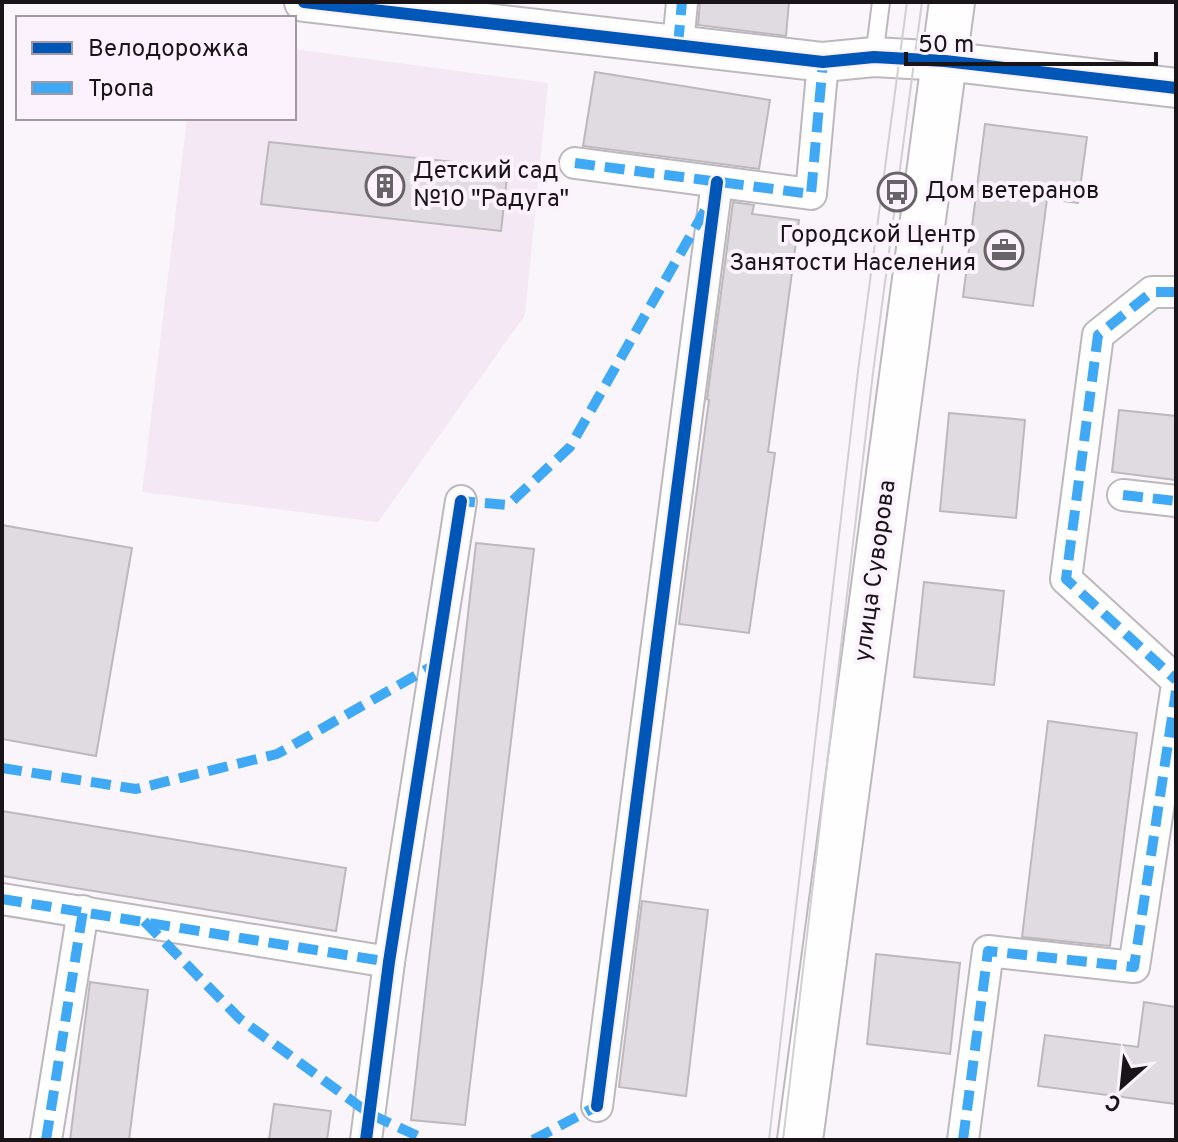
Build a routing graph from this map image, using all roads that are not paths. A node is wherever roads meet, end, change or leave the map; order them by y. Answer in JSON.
{"nodes":[{"id":1,"x":304,"y":2,"type":"edge"},
{"id":2,"x":682,"y":2,"type":"edge"},
{"id":3,"x":881,"y":2,"type":"edge"},
{"id":4,"x":952,"y":2,"type":"edge"},
{"id":5,"x":678,"y":45,"type":"junction"},
{"id":6,"x":874,"y":57,"type":"junction"},
{"id":7,"x":945,"y":61,"type":"junction"},
{"id":8,"x":823,"y":62,"type":"junction"},
{"id":9,"x":1176,"y":88,"type":"edge"},
{"id":10,"x":575,"y":163,"type":"dead end"},
{"id":11,"x":717,"y":182,"type":"junction"},
{"id":12,"x":1176,"y":292,"type":"edge"},
{"id":13,"x":1123,"y":495,"type":"dead end"},
{"id":14,"x":461,"y":501,"type":"dead end"},
{"id":15,"x":1176,"y":501,"type":"edge"},
{"id":16,"x":1176,"y":680,"type":"edge"},
{"id":17,"x":1176,"y":691,"type":"edge"},
{"id":18,"x":2,"y":899,"type":"edge"},
{"id":19,"x":83,"y":911,"type":"junction"},
{"id":20,"x":389,"y":962,"type":"junction"},
{"id":21,"x":597,"y":1106,"type":"dead end"},
{"id":22,"x":46,"y":1140,"type":"edge"},
{"id":23,"x":366,"y":1140,"type":"edge"},
{"id":24,"x":800,"y":1140,"type":"edge"},
{"id":25,"x":963,"y":1140,"type":"edge"}],
"edges":[{"from":1,"to":5,"type":"street"},
{"from":2,"to":5,"type":"street"},
{"from":3,"to":6,"type":"lane"},
{"from":4,"to":7,"type":"main road","name":"улица Суворова"},
{"from":5,"to":8,"type":"street"},
{"from":6,"to":7,"type":"street"},
{"from":6,"to":8,"type":"street"},
{"from":7,"to":9,"type":"street"},
{"from":7,"to":24,"type":"main road","name":"улица Суворова"},
{"from":8,"to":11,"type":"street"},
{"from":10,"to":11,"type":"street"},
{"from":11,"to":21,"type":"street"},
{"from":12,"to":16,"type":"street"},
{"from":13,"to":15,"type":"street"},
{"from":14,"to":20,"type":"street"},
{"from":17,"to":25,"type":"street"},
{"from":18,"to":19,"type":"street"},
{"from":19,"to":20,"type":"street"},
{"from":19,"to":22,"type":"street"},
{"from":20,"to":23,"type":"street"}]}
